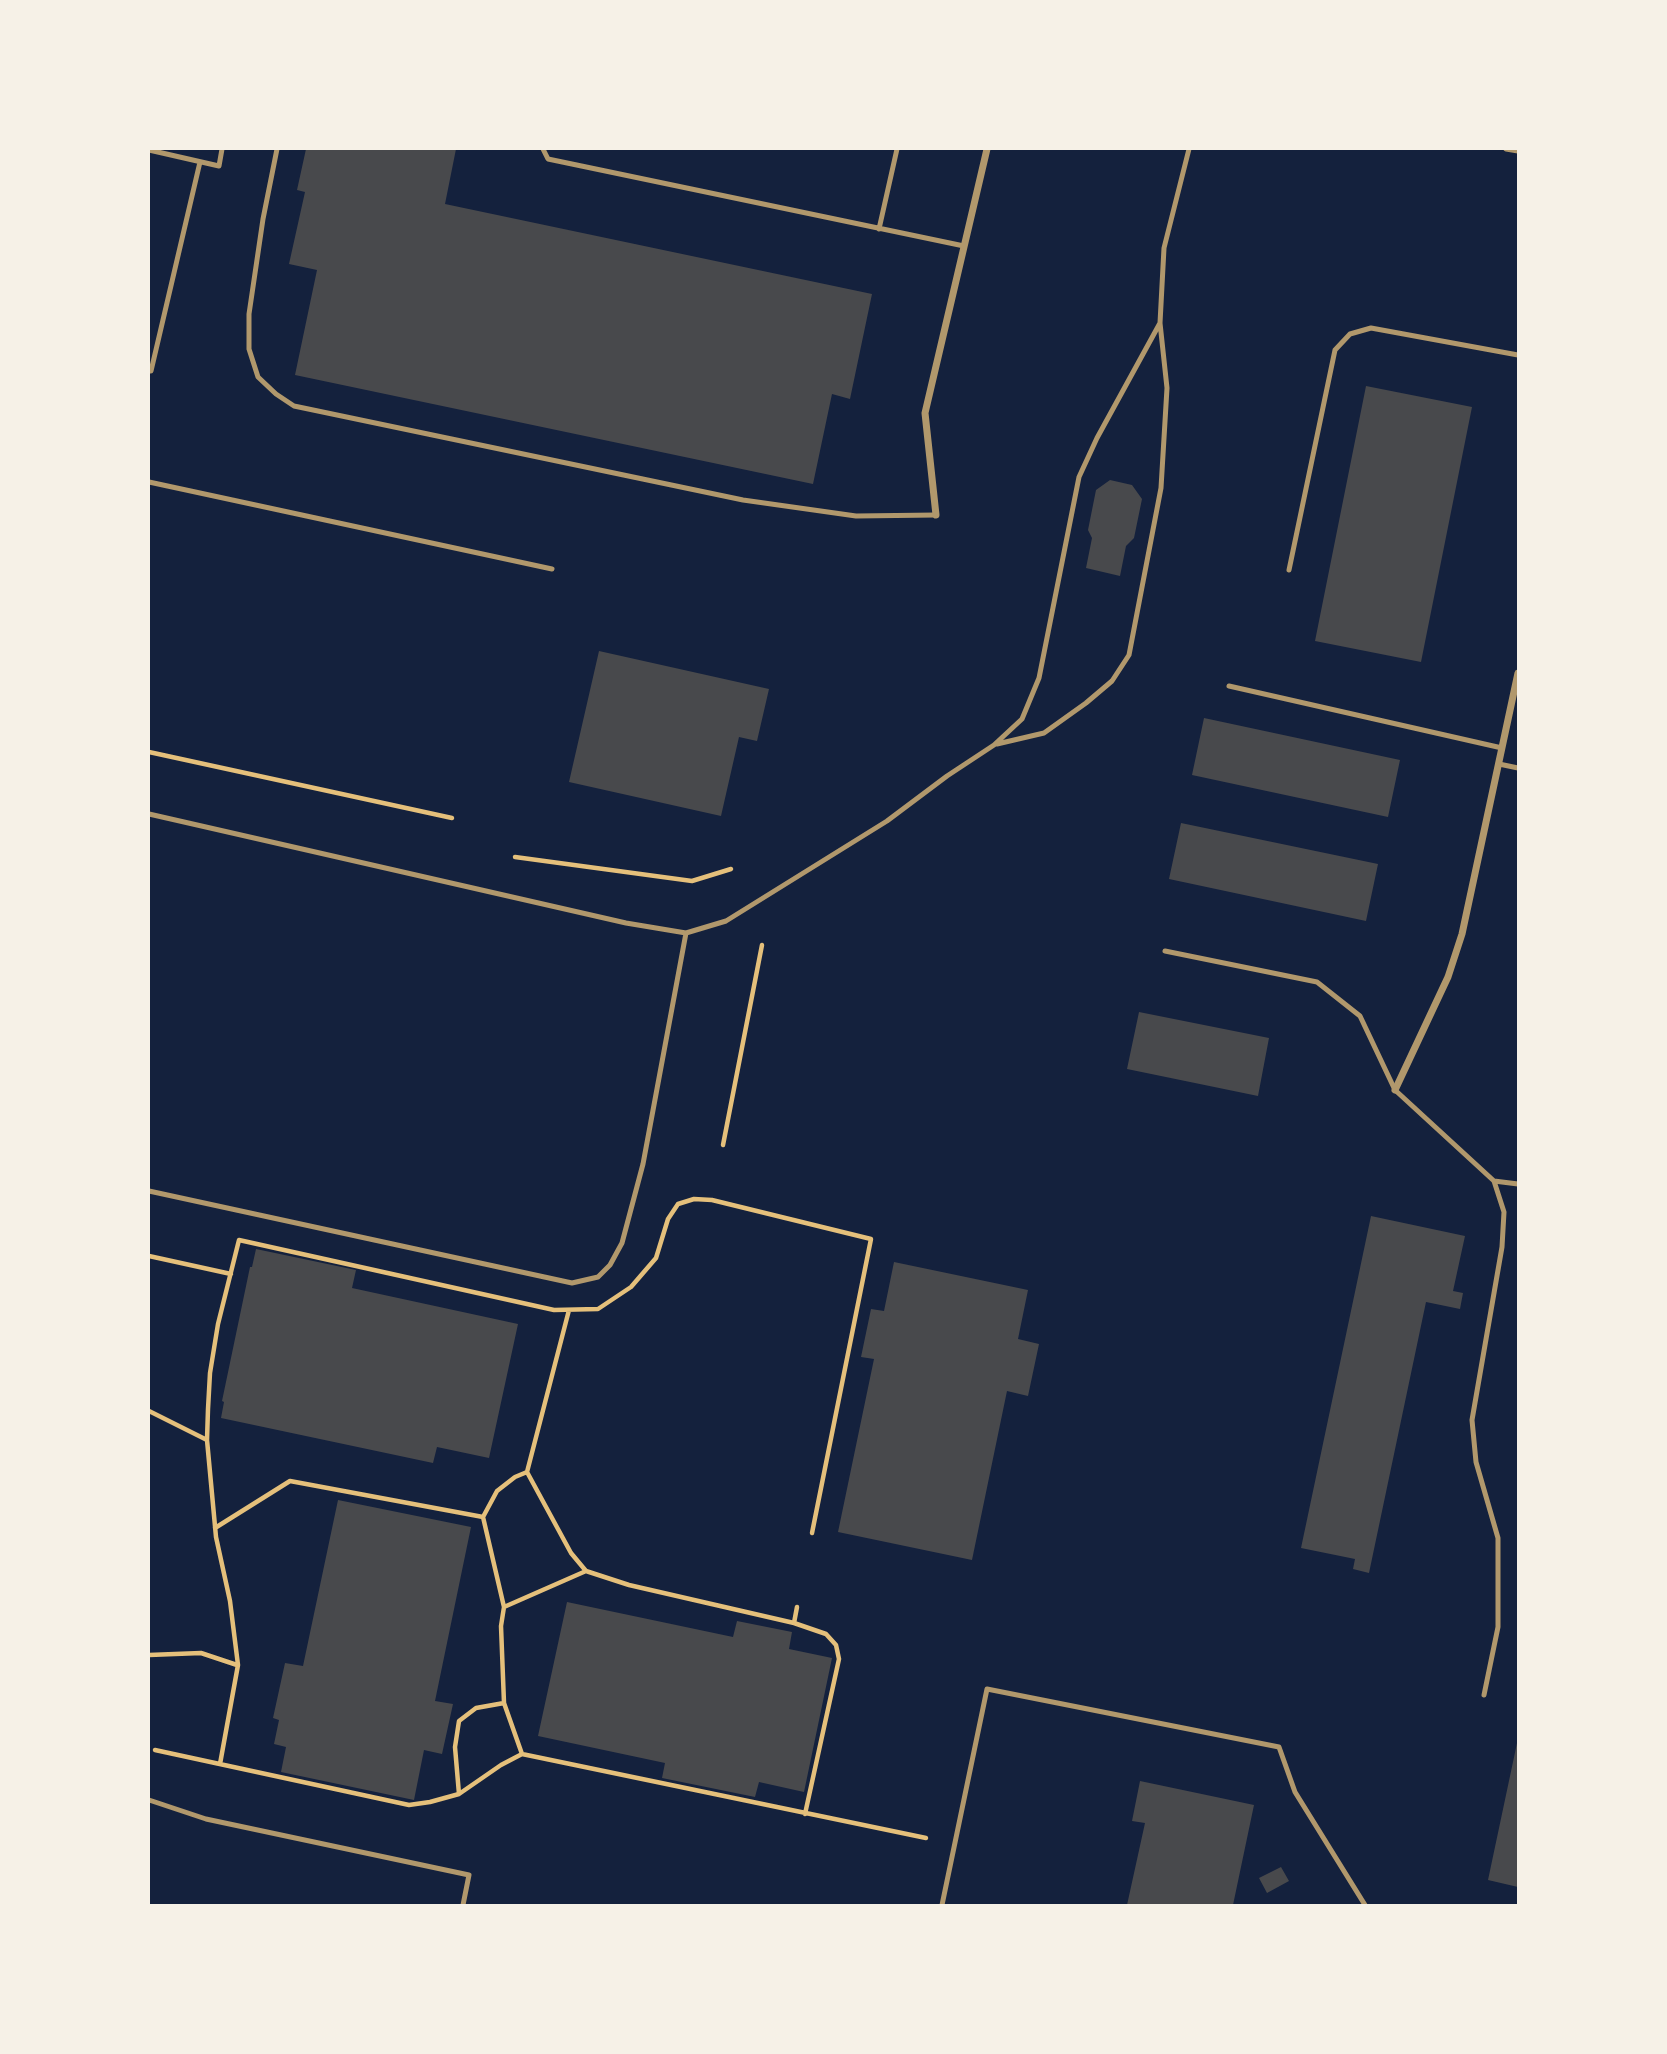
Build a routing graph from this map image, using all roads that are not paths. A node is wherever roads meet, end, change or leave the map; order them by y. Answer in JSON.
{"nodes":[{"id":1,"x":222,"y":149,"type":"edge"},
{"id":2,"x":277,"y":149,"type":"edge"},
{"id":3,"x":543,"y":149,"type":"edge"},
{"id":4,"x":897,"y":149,"type":"edge"},
{"id":5,"x":987,"y":149,"type":"edge"},
{"id":6,"x":1189,"y":149,"type":"edge"},
{"id":7,"x":1506,"y":149,"type":"edge"},
{"id":8,"x":149,"y":150,"type":"edge"},
{"id":9,"x":1518,"y":151,"type":"edge"},
{"id":10,"x":200,"y":162,"type":"junction"},
{"id":11,"x":879,"y":229,"type":"junction"},
{"id":12,"x":964,"y":247,"type":"junction"},
{"id":13,"x":1160,"y":323,"type":"junction"},
{"id":14,"x":1518,"y":355,"type":"edge"},
{"id":15,"x":149,"y":371,"type":"edge"},
{"id":16,"x":149,"y":482,"type":"edge"},
{"id":17,"x":936,"y":515,"type":"joint"},
{"id":18,"x":552,"y":569,"type":"dead end"},
{"id":19,"x":1289,"y":570,"type":"dead end"},
{"id":20,"x":1518,"y":673,"type":"edge"},
{"id":21,"x":1229,"y":686,"type":"dead end"},
{"id":22,"x":994,"y":745,"type":"junction"},
{"id":23,"x":1502,"y":748,"type":"junction"},
{"id":24,"x":1499,"y":764,"type":"junction"},
{"id":25,"x":1518,"y":768,"type":"edge"},
{"id":26,"x":149,"y":814,"type":"edge"},
{"id":27,"x":686,"y":933,"type":"junction"},
{"id":28,"x":1165,"y":951,"type":"dead end"},
{"id":29,"x":1395,"y":1090,"type":"junction"},
{"id":30,"x":1493,"y":1181,"type":"junction"},
{"id":31,"x":1518,"y":1184,"type":"edge"},
{"id":32,"x":149,"y":1191,"type":"edge"},
{"id":33,"x":1484,"y":1695,"type":"dead end"},
{"id":34,"x":149,"y":1800,"type":"edge"},
{"id":35,"x":463,"y":1905,"type":"edge"},
{"id":36,"x":942,"y":1905,"type":"edge"},
{"id":37,"x":1365,"y":1905,"type":"edge"}],
"edges":[{"from":1,"to":10,"type":"lane"},
{"from":2,"to":17,"type":"lane"},
{"from":3,"to":11,"type":"lane"},
{"from":4,"to":11,"type":"lane"},
{"from":5,"to":12,"type":"street"},
{"from":6,"to":13,"type":"lane"},
{"from":7,"to":9,"type":"lane"},
{"from":8,"to":10,"type":"lane"},
{"from":10,"to":15,"type":"lane"},
{"from":11,"to":12,"type":"lane"},
{"from":12,"to":17,"type":"street"},
{"from":13,"to":22,"type":"lane"},
{"from":13,"to":22,"type":"lane"},
{"from":14,"to":19,"type":"lane"},
{"from":16,"to":18,"type":"lane"},
{"from":20,"to":23,"type":"street"},
{"from":21,"to":23,"type":"lane"},
{"from":22,"to":27,"type":"lane"},
{"from":23,"to":24,"type":"street"},
{"from":24,"to":25,"type":"lane"},
{"from":24,"to":29,"type":"street"},
{"from":26,"to":27,"type":"lane"},
{"from":27,"to":32,"type":"lane"},
{"from":28,"to":29,"type":"lane"},
{"from":29,"to":30,"type":"lane"},
{"from":30,"to":31,"type":"lane"},
{"from":30,"to":33,"type":"lane"},
{"from":34,"to":35,"type":"lane"},
{"from":36,"to":37,"type":"lane"}]}
